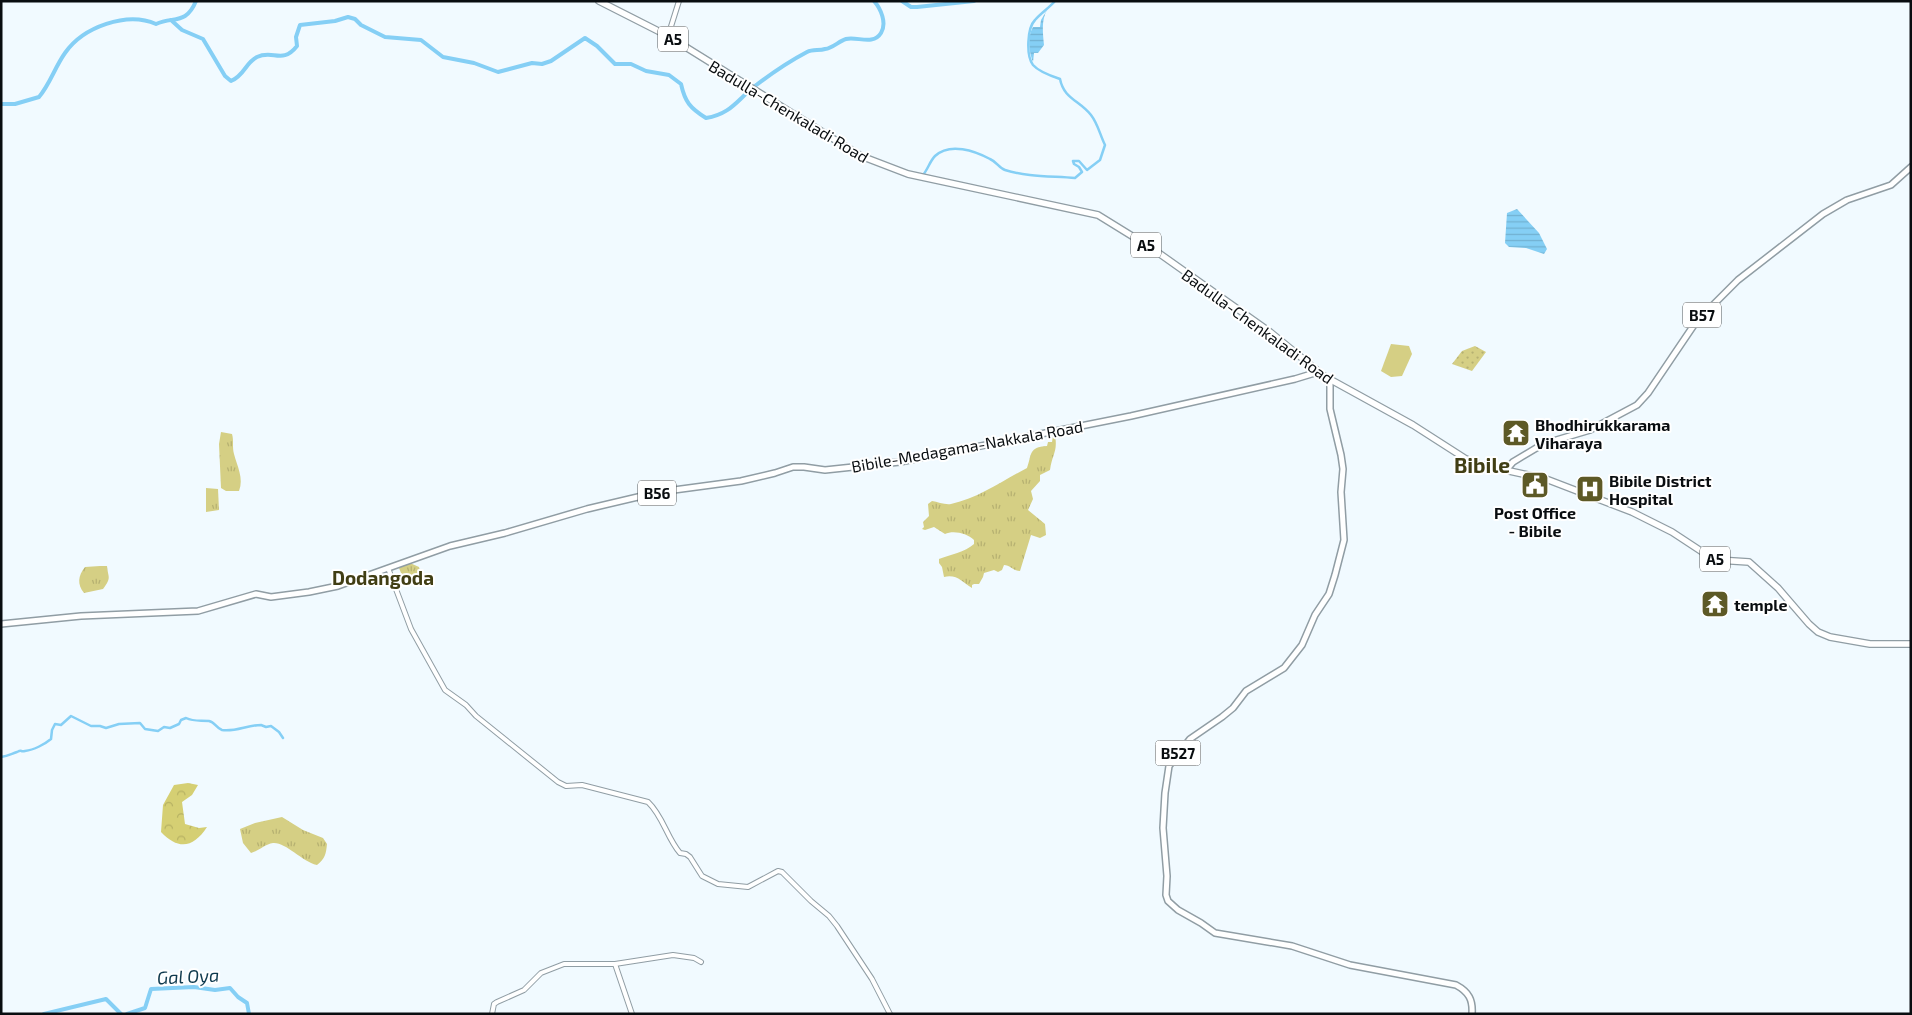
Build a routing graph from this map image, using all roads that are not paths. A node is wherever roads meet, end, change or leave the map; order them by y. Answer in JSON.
{"nodes":[{"id":1,"x":599,"y":1,"type":"edge"},
{"id":2,"x":679,"y":1,"type":"edge"},
{"id":3,"x":668,"y":36,"type":"junction"},
{"id":4,"x":1911,"y":167,"type":"edge"},
{"id":5,"x":1318,"y":372,"type":"junction"},
{"id":6,"x":1330,"y":379,"type":"junction"},
{"id":7,"x":1506,"y":470,"type":"junction"},
{"id":8,"x":388,"y":568,"type":"junction"},
{"id":9,"x":1,"y":624,"type":"edge"},
{"id":10,"x":1911,"y":644,"type":"edge"},
{"id":11,"x":701,"y":962,"type":"dead end"},
{"id":12,"x":615,"y":964,"type":"junction"},
{"id":13,"x":492,"y":1014,"type":"edge"},
{"id":14,"x":632,"y":1014,"type":"edge"},
{"id":15,"x":890,"y":1014,"type":"edge"},
{"id":16,"x":1472,"y":1014,"type":"edge"}],
"edges":[{"from":1,"to":3,"type":"highway","name":"Badulla-Chenkaladi Road","number":"A5"},
{"from":2,"to":3,"type":"main road"},
{"from":3,"to":5,"type":"highway","name":"Badulla-Chenkaladi Road","number":"A5"},
{"from":4,"to":7,"type":"main road","number":"B57"},
{"from":5,"to":6,"type":"highway","name":"Badulla-Chenkaladi Road","number":"A5"},
{"from":5,"to":8,"type":"main road","name":"Bibile-Medagama-Nakkala Road","number":"B56"},
{"from":6,"to":7,"type":"highway","name":"Badulla-Chenkaladi Road","number":"A5"},
{"from":6,"to":16,"type":"main road","number":"B527"},
{"from":7,"to":10,"type":"highway","name":"Badulla-Chenkaladi Road","number":"A5"},
{"from":8,"to":9,"type":"main road","name":"Bibile-Medagama-Nakkala Road","number":"B56"},
{"from":8,"to":15,"type":"main road"},
{"from":11,"to":12,"type":"main road"},
{"from":12,"to":13,"type":"main road"},
{"from":12,"to":14,"type":"main road"}]}
